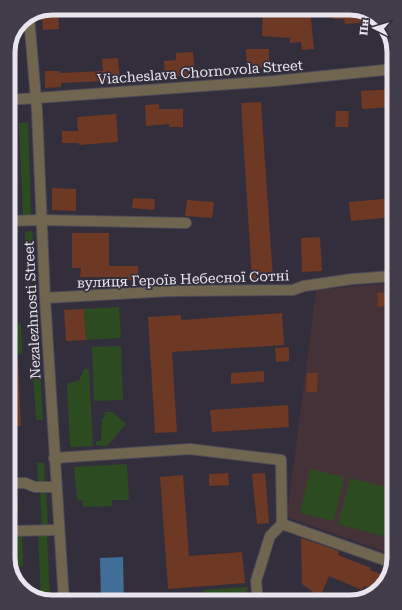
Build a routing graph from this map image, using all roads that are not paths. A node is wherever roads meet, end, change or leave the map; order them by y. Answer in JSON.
{"nodes":[{"id":1,"x":30,"y":23,"type":"edge"},
{"id":2,"x":387,"y":70,"type":"edge"},
{"id":3,"x":36,"y":99,"type":"junction"},
{"id":4,"x":15,"y":100,"type":"edge"},
{"id":5,"x":41,"y":220,"type":"junction"},
{"id":6,"x":15,"y":221,"type":"edge"},
{"id":7,"x":186,"y":223,"type":"dead end"},
{"id":8,"x":387,"y":277,"type":"edge"},
{"id":9,"x":45,"y":298,"type":"junction"},
{"id":10,"x":54,"y":458,"type":"junction"},
{"id":11,"x":15,"y":483,"type":"edge"},
{"id":12,"x":56,"y":487,"type":"junction"},
{"id":13,"x":282,"y":524,"type":"junction"},
{"id":14,"x":60,"y":530,"type":"junction"},
{"id":15,"x":15,"y":531,"type":"edge"},
{"id":16,"x":387,"y":561,"type":"edge"},
{"id":17,"x":64,"y":595,"type":"edge"},
{"id":18,"x":257,"y":595,"type":"edge"}],
"edges":[{"from":1,"to":3,"type":"street","name":"Nezalezhnosti Street"},
{"from":2,"to":3,"type":"street","name":"Viacheslava Chornovola Street"},
{"from":3,"to":4,"type":"street","name":"Viacheslava Chornovola Street"},
{"from":3,"to":5,"type":"street","name":"Nezalezhnosti Street"},
{"from":5,"to":6,"type":"street"},
{"from":5,"to":7,"type":"street"},
{"from":5,"to":9,"type":"street","name":"Nezalezhnosti Street"},
{"from":8,"to":9,"type":"street","name":"вулиця Героїв Небесної Сотні"},
{"from":9,"to":10,"type":"street","name":"Nezalezhnosti Street"},
{"from":10,"to":12,"type":"street","name":"Nezalezhnosti Street"},
{"from":10,"to":13,"type":"street"},
{"from":11,"to":12,"type":"street"},
{"from":12,"to":14,"type":"street","name":"Nezalezhnosti Street"},
{"from":13,"to":16,"type":"street"},
{"from":13,"to":18,"type":"street"},
{"from":14,"to":15,"type":"street"},
{"from":14,"to":17,"type":"street","name":"Nezalezhnosti Street"}]}
